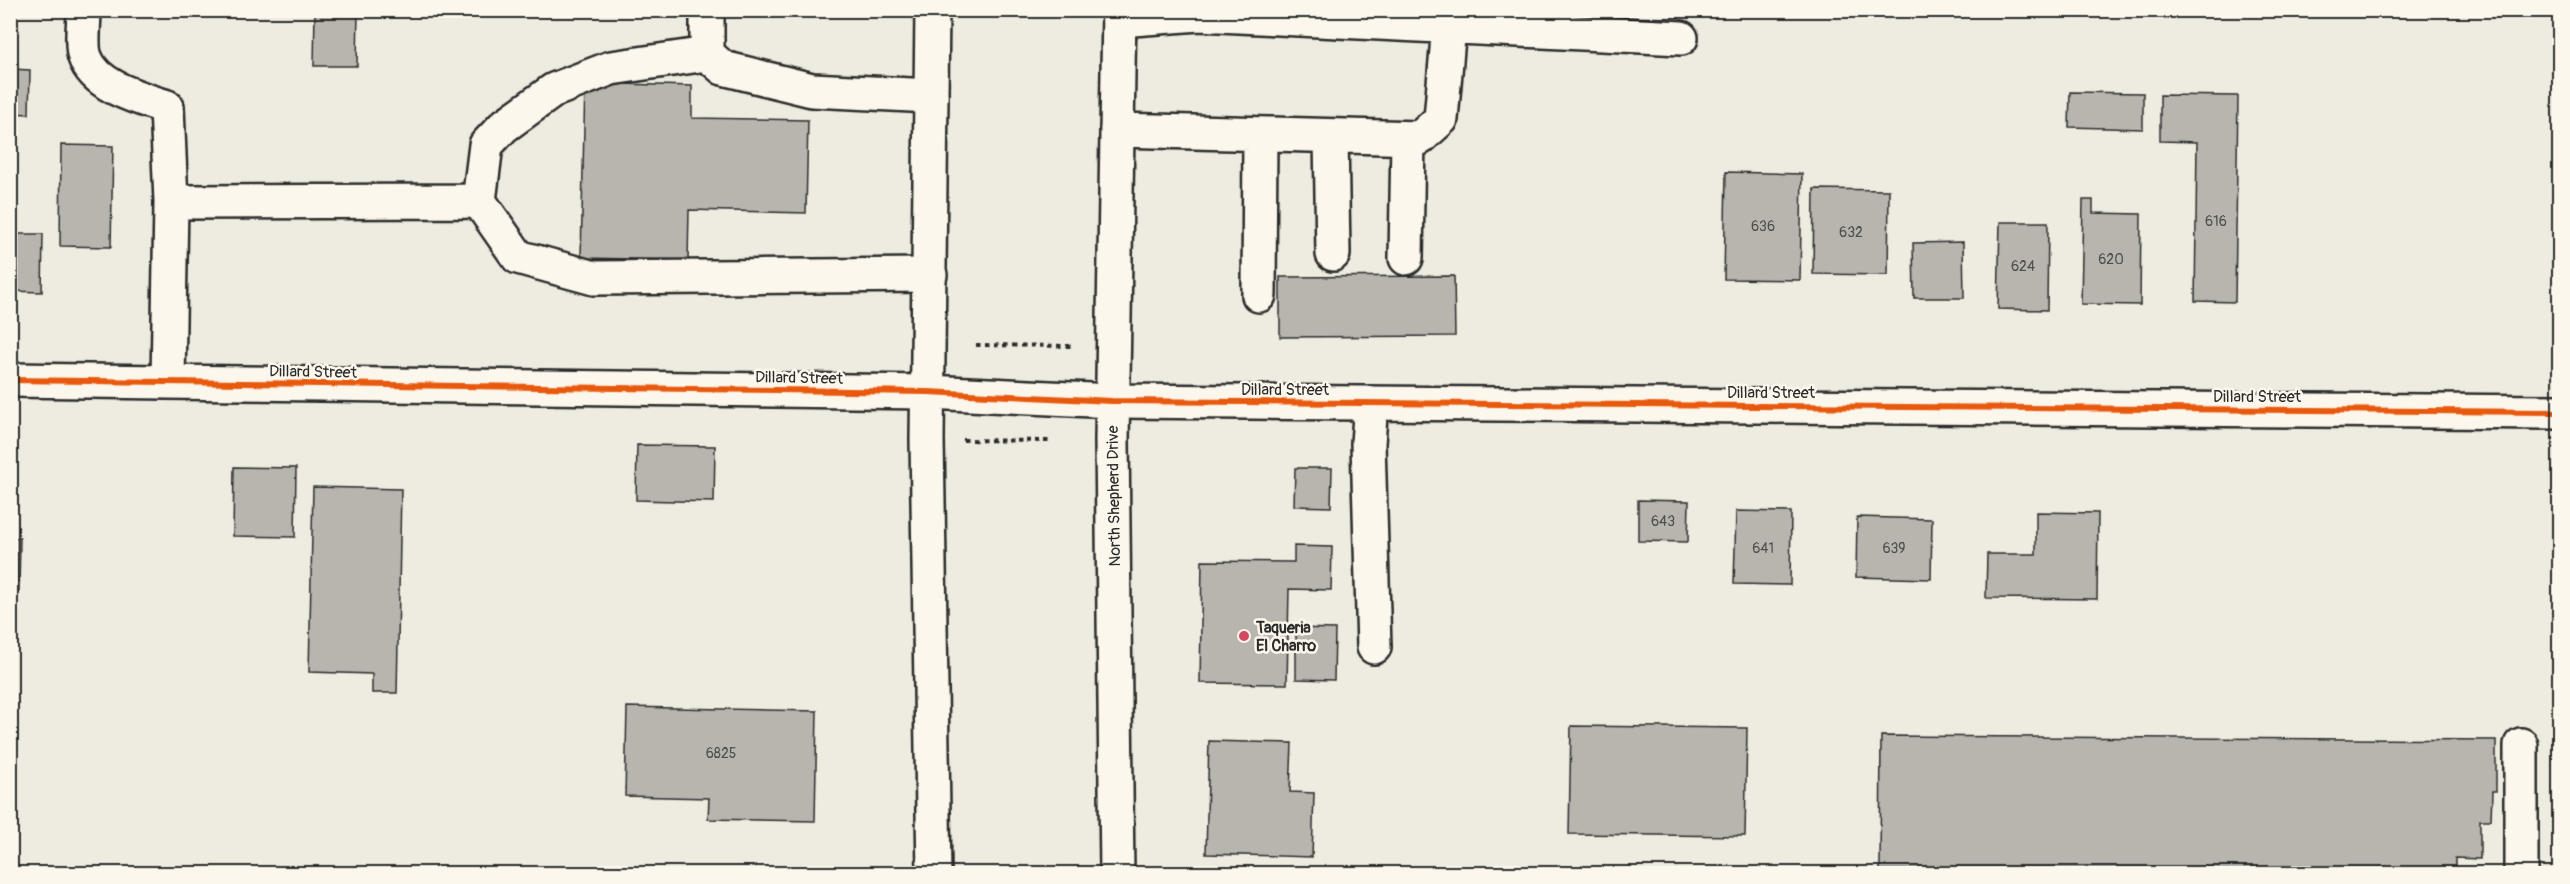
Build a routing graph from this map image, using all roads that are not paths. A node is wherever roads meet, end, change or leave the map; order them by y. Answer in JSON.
{"nodes":[{"id":1,"x":84,"y":10,"type":"edge"},
{"id":2,"x":707,"y":10,"type":"edge"},
{"id":3,"x":932,"y":10,"type":"edge"},
{"id":4,"x":1119,"y":15,"type":"edge"},
{"id":5,"x":1449,"y":26,"type":"junction"},
{"id":6,"x":1681,"y":38,"type":"dead end"},
{"id":7,"x":707,"y":54,"type":"junction"},
{"id":8,"x":931,"y":96,"type":"junction"},
{"id":9,"x":1117,"y":130,"type":"junction"},
{"id":10,"x":1260,"y":134,"type":"junction"},
{"id":11,"x":1331,"y":136,"type":"junction"},
{"id":12,"x":1408,"y":138,"type":"junction"},
{"id":13,"x":480,"y":201,"type":"junction"},
{"id":14,"x":171,"y":202,"type":"junction"},
{"id":15,"x":1333,"y":254,"type":"dead end"},
{"id":16,"x":1406,"y":258,"type":"dead end"},
{"id":17,"x":930,"y":275,"type":"junction"},
{"id":18,"x":1259,"y":295,"type":"dead end"},
{"id":19,"x":10,"y":380,"type":"edge"},
{"id":20,"x":168,"y":382,"type":"junction"},
{"id":21,"x":928,"y":392,"type":"junction"},
{"id":22,"x":1112,"y":401,"type":"junction"},
{"id":23,"x":1371,"y":403,"type":"junction"},
{"id":24,"x":2559,"y":412,"type":"edge"},
{"id":25,"x":1374,"y":647,"type":"dead end"},
{"id":26,"x":2521,"y":745,"type":"dead end"},
{"id":27,"x":934,"y":873,"type":"edge"},
{"id":28,"x":1117,"y":873,"type":"edge"},
{"id":29,"x":2522,"y":873,"type":"edge"}],
"edges":[{"from":1,"to":14,"type":"street"},
{"from":2,"to":7,"type":"street"},
{"from":3,"to":8,"type":"street"},
{"from":4,"to":5,"type":"street"},
{"from":4,"to":9,"type":"street","name":"North Shepherd Drive"},
{"from":5,"to":6,"type":"street"},
{"from":5,"to":12,"type":"street"},
{"from":7,"to":8,"type":"street"},
{"from":7,"to":13,"type":"street"},
{"from":8,"to":17,"type":"street"},
{"from":9,"to":10,"type":"street"},
{"from":9,"to":22,"type":"street","name":"North Shepherd Drive"},
{"from":10,"to":11,"type":"street"},
{"from":10,"to":18,"type":"street"},
{"from":11,"to":12,"type":"street"},
{"from":11,"to":15,"type":"street"},
{"from":12,"to":16,"type":"street"},
{"from":13,"to":14,"type":"street"},
{"from":13,"to":17,"type":"street"},
{"from":14,"to":20,"type":"street"},
{"from":17,"to":21,"type":"street"},
{"from":19,"to":20,"type":"street","name":"Dillard Street"},
{"from":20,"to":21,"type":"street","name":"Dillard Street"},
{"from":21,"to":22,"type":"street","name":"Dillard Street"},
{"from":21,"to":27,"type":"street"},
{"from":22,"to":23,"type":"street","name":"Dillard Street"},
{"from":22,"to":28,"type":"street","name":"North Shepherd Drive"},
{"from":23,"to":24,"type":"street","name":"Dillard Street"},
{"from":23,"to":25,"type":"street"},
{"from":26,"to":29,"type":"street"}]}
